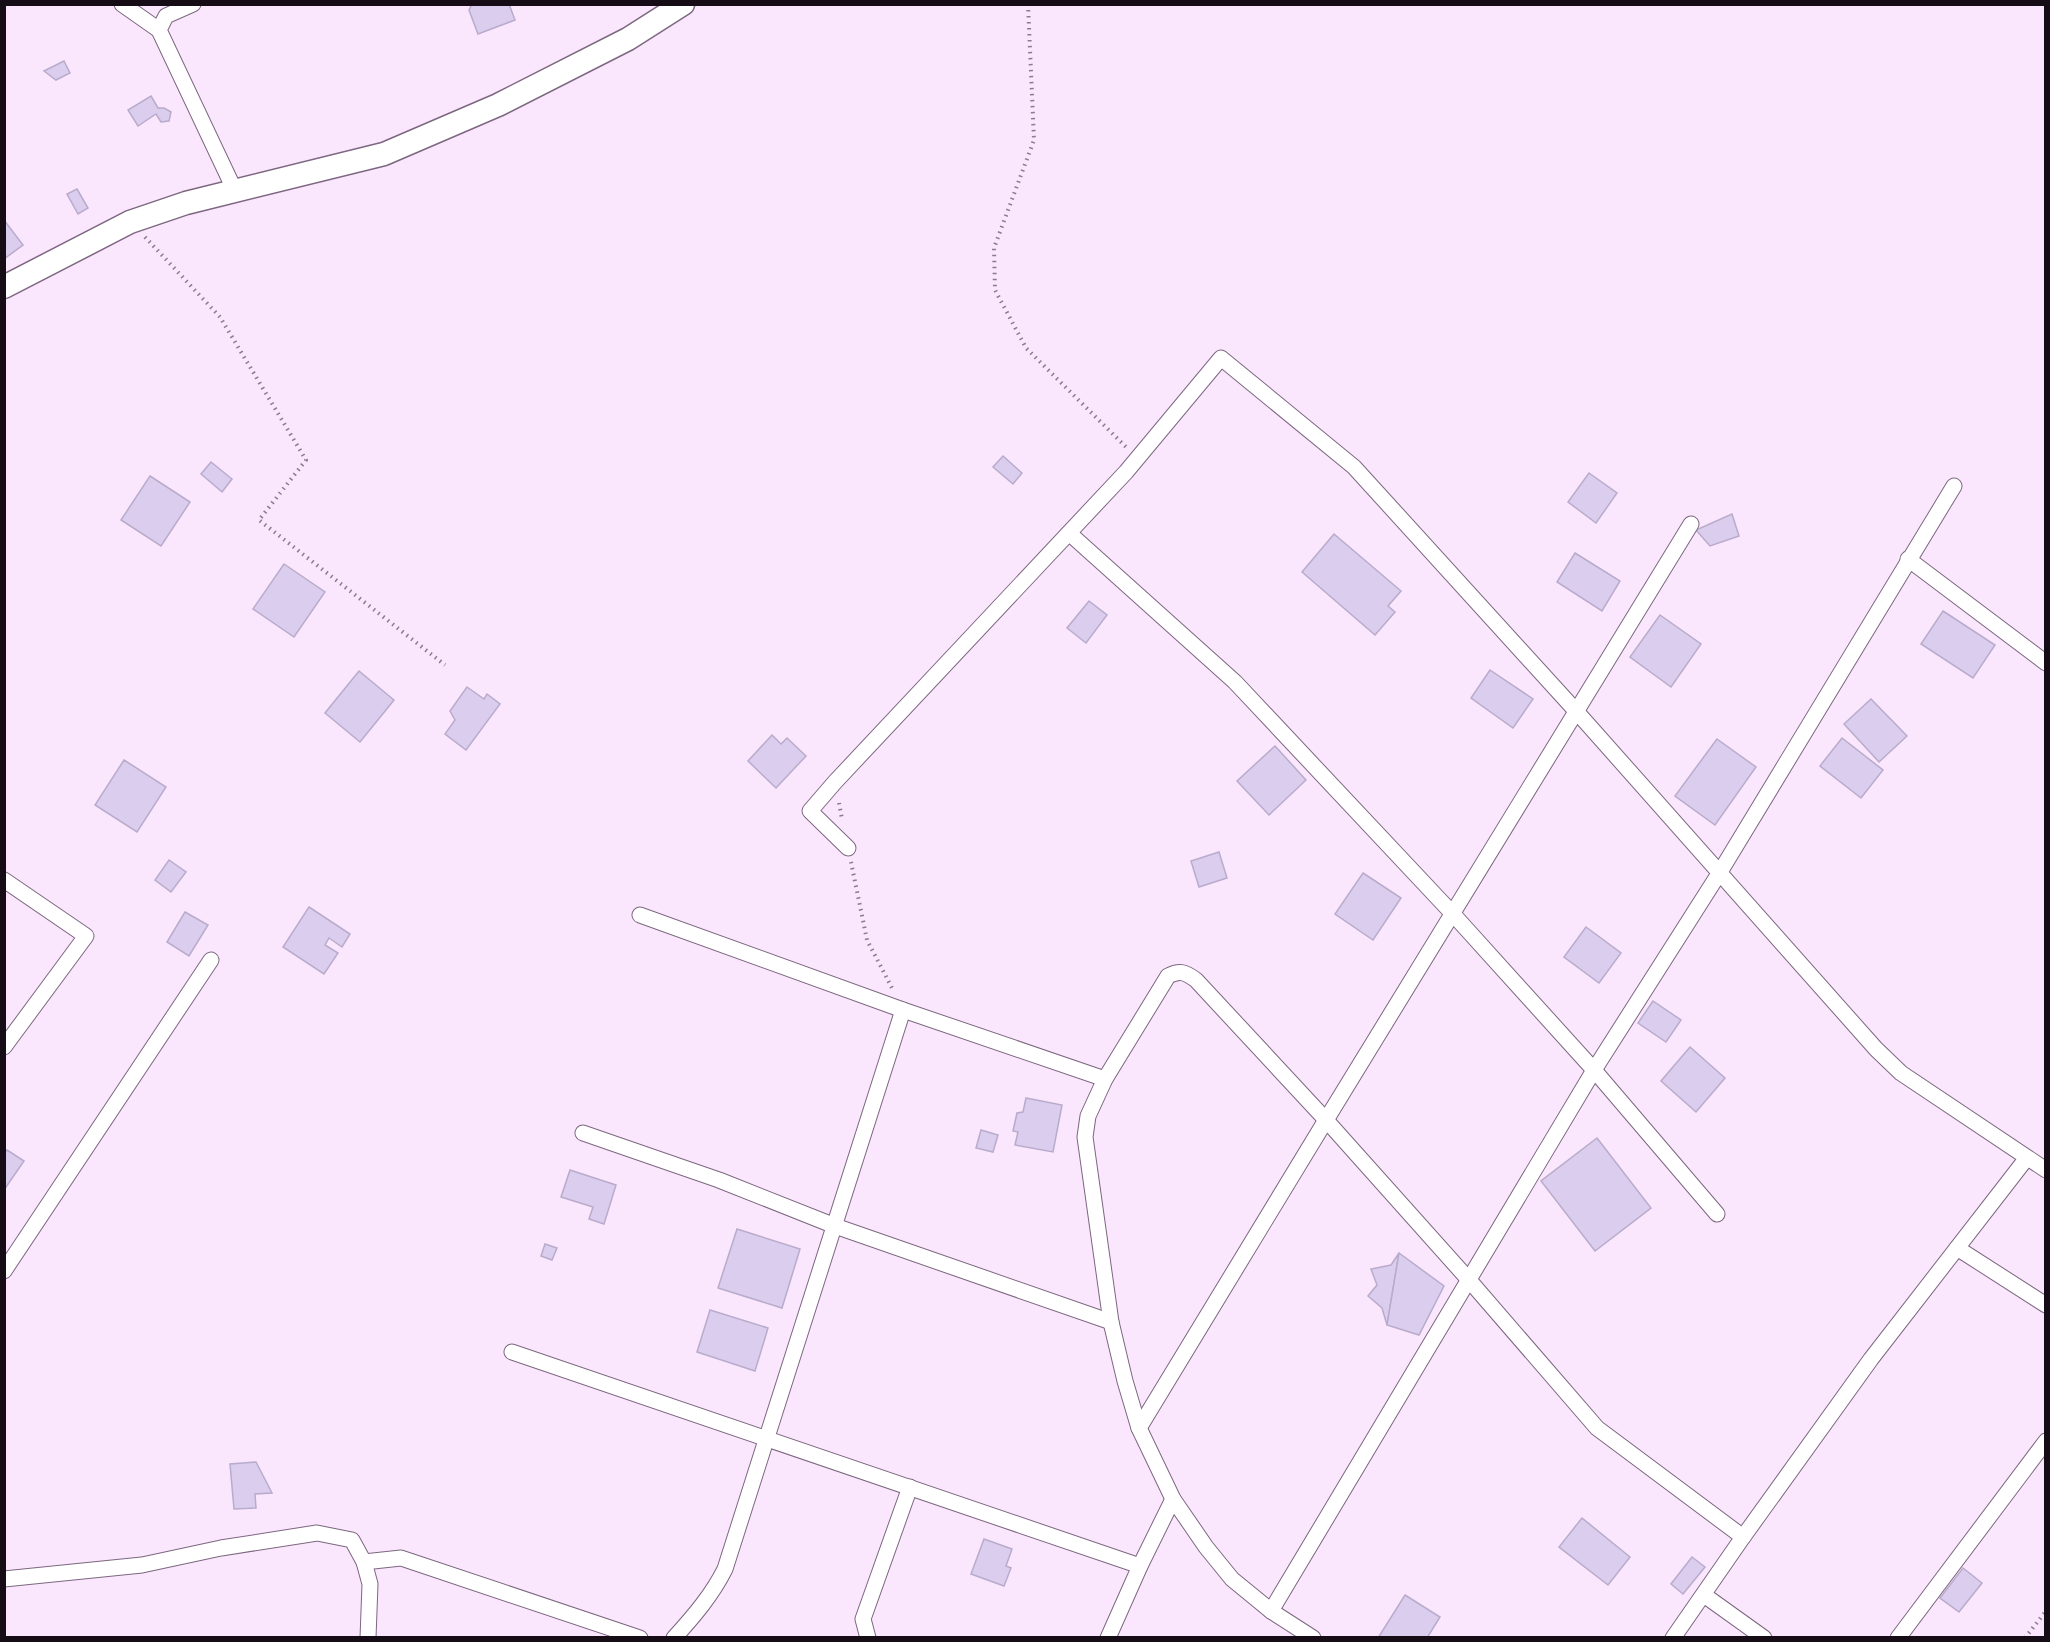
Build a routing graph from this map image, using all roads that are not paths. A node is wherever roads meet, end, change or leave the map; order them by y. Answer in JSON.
{"nodes":[{"id":1,"x":122,"y":4,"type":"edge"},
{"id":2,"x":193,"y":4,"type":"edge"},
{"id":3,"x":683,"y":4,"type":"edge"},
{"id":4,"x":159,"y":30,"type":"junction"},
{"id":5,"x":235,"y":191,"type":"junction"},
{"id":6,"x":4,"y":287,"type":"edge"},
{"id":7,"x":1954,"y":486,"type":"dead end"},
{"id":8,"x":1691,"y":524,"type":"dead end"},
{"id":9,"x":1069,"y":533,"type":"junction"},
{"id":10,"x":1908,"y":559,"type":"junction"},
{"id":11,"x":2046,"y":663,"type":"edge"},
{"id":12,"x":1576,"y":711,"type":"junction"},
{"id":13,"x":848,"y":848,"type":"road end"},
{"id":14,"x":1720,"y":872,"type":"junction"},
{"id":15,"x":4,"y":880,"type":"edge"},
{"id":16,"x":1452,"y":913,"type":"junction"},
{"id":17,"x":640,"y":915,"type":"dead end"},
{"id":18,"x":211,"y":960,"type":"dead end"},
{"id":19,"x":903,"y":1010,"type":"junction"},
{"id":20,"x":4,"y":1047,"type":"edge"},
{"id":21,"x":1594,"y":1070,"type":"junction"},
{"id":22,"x":1105,"y":1079,"type":"junction"},
{"id":23,"x":1326,"y":1120,"type":"junction"},
{"id":24,"x":584,"y":1133,"type":"dead end"},
{"id":25,"x":2026,"y":1159,"type":"junction"},
{"id":26,"x":2046,"y":1170,"type":"edge"},
{"id":27,"x":1718,"y":1214,"type":"dead end"},
{"id":28,"x":836,"y":1226,"type":"junction"},
{"id":29,"x":1957,"y":1248,"type":"junction"},
{"id":30,"x":4,"y":1272,"type":"edge"},
{"id":31,"x":1469,"y":1280,"type":"junction"},
{"id":32,"x":2046,"y":1305,"type":"edge"},
{"id":33,"x":1112,"y":1322,"type":"junction"},
{"id":34,"x":512,"y":1352,"type":"dead end"},
{"id":35,"x":1139,"y":1428,"type":"junction"},
{"id":36,"x":766,"y":1439,"type":"junction"},
{"id":37,"x":2046,"y":1441,"type":"edge"},
{"id":38,"x":910,"y":1487,"type":"junction"},
{"id":39,"x":1173,"y":1499,"type":"junction"},
{"id":40,"x":1743,"y":1537,"type":"junction"},
{"id":41,"x":364,"y":1562,"type":"junction"},
{"id":42,"x":1140,"y":1566,"type":"junction"},
{"id":43,"x":4,"y":1579,"type":"edge"},
{"id":44,"x":1704,"y":1595,"type":"junction"},
{"id":45,"x":1271,"y":1611,"type":"junction"},
{"id":46,"x":368,"y":1638,"type":"edge"},
{"id":47,"x":640,"y":1638,"type":"edge"},
{"id":48,"x":674,"y":1638,"type":"edge"},
{"id":49,"x":868,"y":1638,"type":"edge"},
{"id":50,"x":1108,"y":1638,"type":"edge"},
{"id":51,"x":1313,"y":1638,"type":"edge"},
{"id":52,"x":1672,"y":1638,"type":"edge"},
{"id":53,"x":1764,"y":1638,"type":"edge"},
{"id":54,"x":1898,"y":1638,"type":"edge"}],
"edges":[{"from":1,"to":4,"type":"street"},
{"from":2,"to":4,"type":"street"},
{"from":3,"to":5,"type":"street"},
{"from":4,"to":5,"type":"street"},
{"from":5,"to":6,"type":"street"},
{"from":7,"to":10,"type":"street"},
{"from":8,"to":12,"type":"street"},
{"from":9,"to":12,"type":"street"},
{"from":9,"to":13,"type":"street"},
{"from":9,"to":16,"type":"street"},
{"from":10,"to":11,"type":"street"},
{"from":10,"to":14,"type":"street"},
{"from":12,"to":14,"type":"street"},
{"from":12,"to":16,"type":"street"},
{"from":14,"to":21,"type":"street"},
{"from":14,"to":25,"type":"street"},
{"from":15,"to":20,"type":"street"},
{"from":16,"to":21,"type":"street"},
{"from":16,"to":23,"type":"street"},
{"from":17,"to":19,"type":"street"},
{"from":18,"to":30,"type":"street"},
{"from":19,"to":22,"type":"street"},
{"from":19,"to":28,"type":"street"},
{"from":21,"to":27,"type":"street"},
{"from":21,"to":31,"type":"street"},
{"from":22,"to":23,"type":"street"},
{"from":22,"to":33,"type":"street"},
{"from":23,"to":31,"type":"street"},
{"from":23,"to":35,"type":"street"},
{"from":24,"to":28,"type":"street"},
{"from":25,"to":26,"type":"street"},
{"from":25,"to":29,"type":"street"},
{"from":28,"to":33,"type":"street"},
{"from":28,"to":36,"type":"street"},
{"from":29,"to":32,"type":"street"},
{"from":29,"to":40,"type":"street"},
{"from":31,"to":40,"type":"street"},
{"from":31,"to":45,"type":"street"},
{"from":33,"to":35,"type":"street"},
{"from":34,"to":36,"type":"street"},
{"from":35,"to":39,"type":"street"},
{"from":36,"to":38,"type":"street"},
{"from":36,"to":48,"type":"street"},
{"from":37,"to":54,"type":"street"},
{"from":38,"to":42,"type":"street"},
{"from":38,"to":49,"type":"street"},
{"from":39,"to":42,"type":"street"},
{"from":39,"to":45,"type":"street"},
{"from":40,"to":44,"type":"street"},
{"from":41,"to":43,"type":"street"},
{"from":41,"to":46,"type":"street"},
{"from":41,"to":47,"type":"street"},
{"from":42,"to":50,"type":"street"},
{"from":44,"to":52,"type":"street"},
{"from":44,"to":53,"type":"street"},
{"from":45,"to":51,"type":"street"}]}
